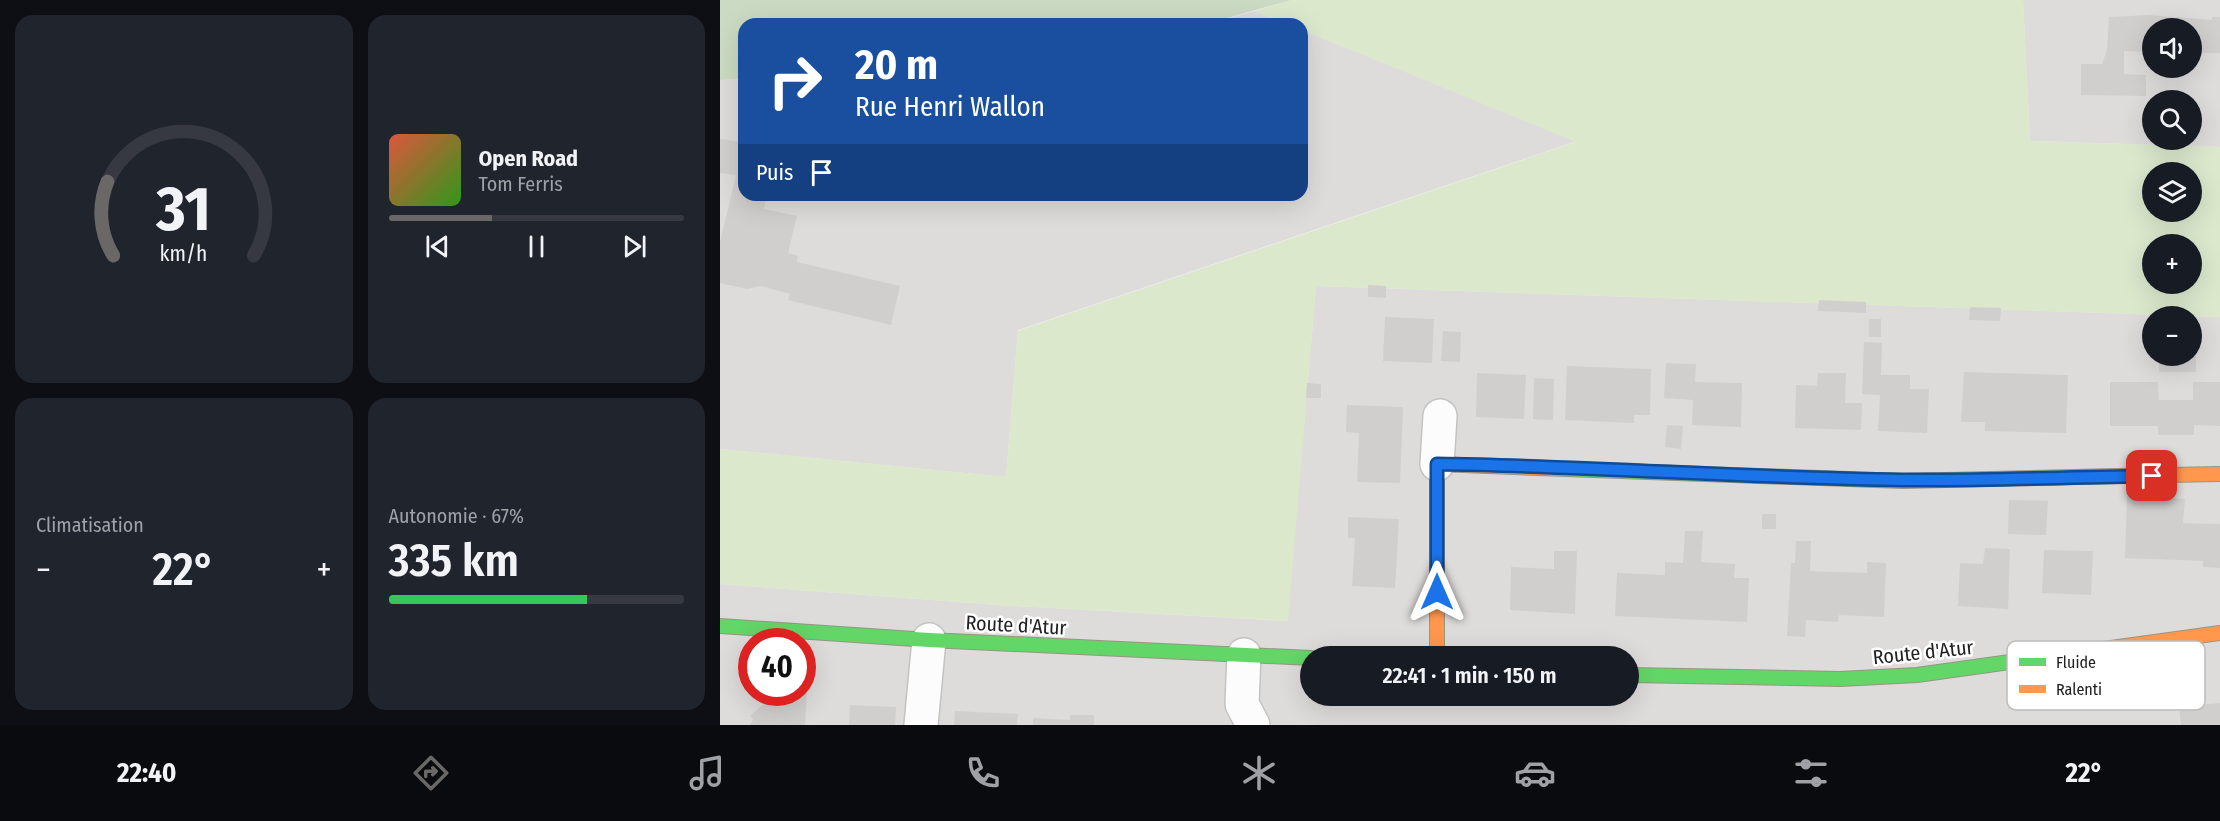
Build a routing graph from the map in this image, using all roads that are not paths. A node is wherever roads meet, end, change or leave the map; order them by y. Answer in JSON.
{"nodes":[{"id":1,"x":1440,"y":416,"type":"dead end"},
{"id":2,"x":1437,"y":464,"type":"junction"},
{"id":3,"x":2220,"y":474,"type":"edge"},
{"id":4,"x":720,"y":626,"type":"edge"},
{"id":5,"x":2220,"y":633,"type":"edge"},
{"id":6,"x":929,"y":640,"type":"junction"},
{"id":7,"x":2162,"y":641,"type":"edge"},
{"id":8,"x":1437,"y":646,"type":"edge"},
{"id":9,"x":1244,"y":655,"type":"junction"},
{"id":10,"x":1300,"y":658,"type":"edge"},
{"id":11,"x":2007,"y":663,"type":"edge"},
{"id":12,"x":1639,"y":675,"type":"edge"},
{"id":13,"x":921,"y":725,"type":"edge"},
{"id":14,"x":1252,"y":725,"type":"edge"}],
"edges":[{"from":1,"to":2,"type":"street"},
{"from":2,"to":3,"type":"main road"},
{"from":2,"to":8,"type":"main road"},
{"from":4,"to":6,"type":"main road","name":"Route d'Atur"},
{"from":5,"to":7,"type":"main road","name":"Route d'Atur"},
{"from":6,"to":9,"type":"main road","name":"Route d'Atur"},
{"from":6,"to":13,"type":"street"},
{"from":9,"to":10,"type":"main road","name":"Route d'Atur"},
{"from":9,"to":14,"type":"street"},
{"from":11,"to":12,"type":"main road","name":"Route d'Atur"}]}
